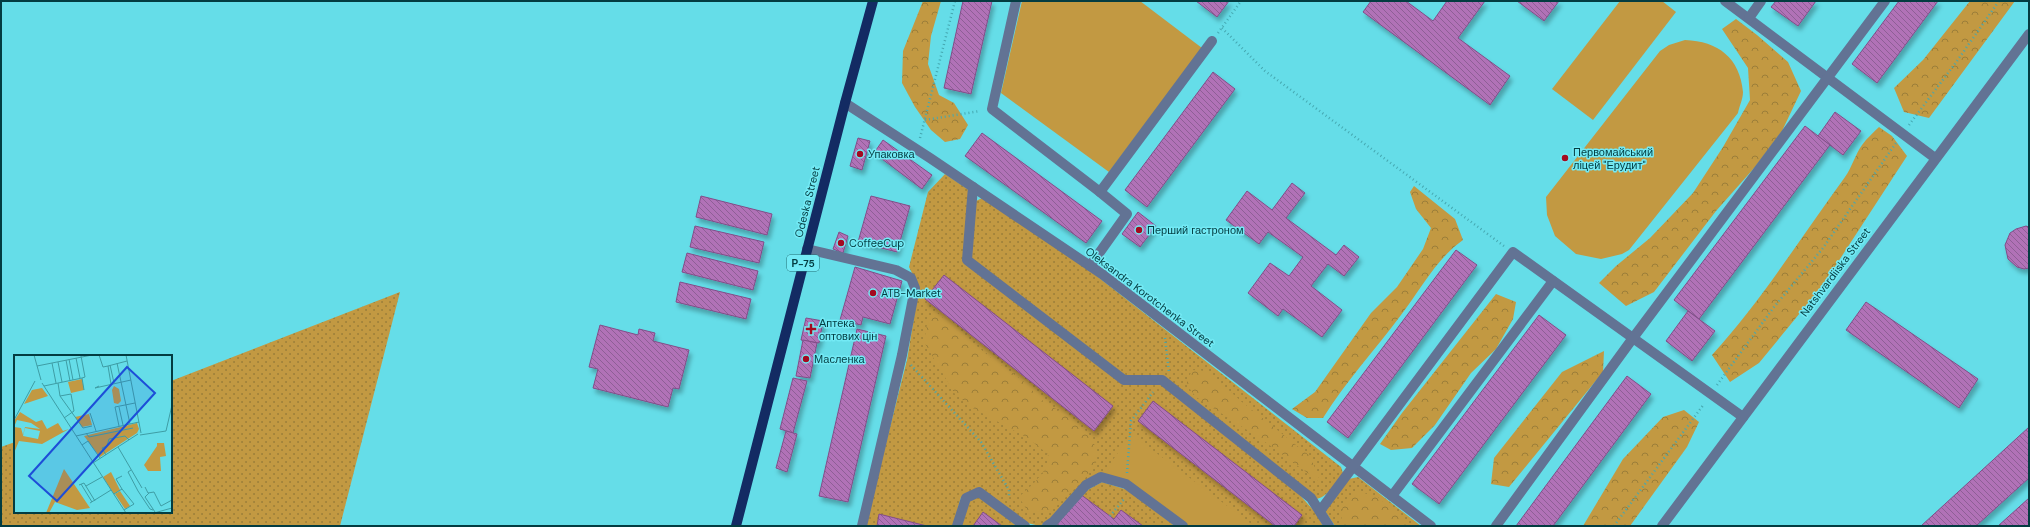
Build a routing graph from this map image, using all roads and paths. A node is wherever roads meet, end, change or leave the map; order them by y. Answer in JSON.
{"nodes":[{"id":1,"x":873,"y":1,"type":"edge"},
{"id":2,"x":955,"y":1,"type":"edge"},
{"id":3,"x":1016,"y":1,"type":"edge"},
{"id":4,"x":1241,"y":1,"type":"edge"},
{"id":5,"x":1726,"y":1,"type":"edge"},
{"id":6,"x":1761,"y":1,"type":"edge"},
{"id":7,"x":1885,"y":1,"type":"edge"},
{"id":8,"x":1999,"y":1,"type":"edge"},
{"id":9,"x":1749,"y":18,"type":"junction"},
{"id":10,"x":1222,"y":28,"type":"junction"},
{"id":11,"x":2029,"y":34,"type":"edge"},
{"id":12,"x":1212,"y":41,"type":"joint"},
{"id":13,"x":1828,"y":78,"type":"junction"},
{"id":14,"x":845,"y":103,"type":"junction"},
{"id":15,"x":992,"y":109,"type":"junction"},
{"id":16,"x":925,"y":120,"type":"junction"},
{"id":17,"x":1902,"y":134,"type":"junction"},
{"id":18,"x":917,"y":150,"type":"junction"},
{"id":19,"x":1935,"y":158,"type":"junction"},
{"id":20,"x":974,"y":187,"type":"junction"},
{"id":21,"x":1100,"y":192,"type":"junction"},
{"id":22,"x":807,"y":249,"type":"junction"},
{"id":23,"x":1513,"y":252,"type":"junction"},
{"id":24,"x":1090,"y":266,"type":"junction"},
{"id":25,"x":1553,"y":281,"type":"junction"},
{"id":26,"x":1163,"y":321,"type":"junction"},
{"id":27,"x":1633,"y":338,"type":"junction"},
{"id":28,"x":902,"y":355,"type":"junction"},
{"id":29,"x":1162,"y":380,"type":"junction"},
{"id":30,"x":1711,"y":394,"type":"junction"},
{"id":31,"x":1743,"y":417,"type":"junction"},
{"id":32,"x":1352,"y":466,"type":"junction"},
{"id":33,"x":1126,"y":484,"type":"junction"},
{"id":34,"x":1392,"y":496,"type":"junction"},
{"id":35,"x":1320,"y":511,"type":"junction"},
{"id":36,"x":1009,"y":515,"type":"junction"},
{"id":37,"x":1110,"y":516,"type":"dead end"},
{"id":38,"x":736,"y":526,"type":"edge"},
{"id":39,"x":862,"y":526,"type":"edge"},
{"id":40,"x":957,"y":526,"type":"edge"},
{"id":41,"x":1025,"y":526,"type":"edge"},
{"id":42,"x":1047,"y":526,"type":"edge"},
{"id":43,"x":1184,"y":526,"type":"edge"},
{"id":44,"x":1329,"y":526,"type":"edge"},
{"id":45,"x":1430,"y":526,"type":"edge"},
{"id":46,"x":1496,"y":526,"type":"edge"},
{"id":47,"x":1614,"y":526,"type":"edge"},
{"id":48,"x":1662,"y":526,"type":"edge"}],
"edges":[{"from":1,"to":14,"type":"main road","name":"Odeska Street","number":"Р-75"},
{"from":2,"to":16,"type":"path"},
{"from":3,"to":15,"type":"street"},
{"from":4,"to":10,"type":"path"},
{"from":5,"to":9,"type":"street"},
{"from":6,"to":9,"type":"street"},
{"from":7,"to":13,"type":"street"},
{"from":8,"to":17,"type":"path"},
{"from":9,"to":13,"type":"street"},
{"from":10,"to":12,"type":"path"},
{"from":10,"to":23,"type":"path"},
{"from":11,"to":19,"type":"street","name":"Natshvardiiska Street"},
{"from":12,"to":21,"type":"street"},
{"from":13,"to":17,"type":"street"},
{"from":13,"to":27,"type":"street"},
{"from":14,"to":18,"type":"street","name":"Oleksandra Korotchenka Street"},
{"from":14,"to":22,"type":"main road","name":"Odeska Street","number":"Р-75"},
{"from":15,"to":16,"type":"path"},
{"from":15,"to":21,"type":"street"},
{"from":16,"to":18,"type":"path"},
{"from":17,"to":19,"type":"street"},
{"from":17,"to":30,"type":"path"},
{"from":18,"to":20,"type":"street","name":"Oleksandra Korotchenka Street"},
{"from":19,"to":31,"type":"street","name":"Natshvardiiska Street"},
{"from":20,"to":24,"type":"street","name":"Oleksandra Korotchenka Street"},
{"from":20,"to":29,"type":"street"},
{"from":21,"to":24,"type":"street"},
{"from":22,"to":28,"type":"street"},
{"from":22,"to":38,"type":"main road","name":"Odeska Street","number":"Р-75"},
{"from":23,"to":25,"type":"street"},
{"from":23,"to":32,"type":"street"},
{"from":24,"to":26,"type":"street","name":"Oleksandra Korotchenka Street"},
{"from":25,"to":27,"type":"street"},
{"from":25,"to":34,"type":"street"},
{"from":26,"to":29,"type":"path"},
{"from":26,"to":32,"type":"street","name":"Oleksandra Korotchenka Street"},
{"from":27,"to":30,"type":"street"},
{"from":27,"to":46,"type":"street"},
{"from":28,"to":36,"type":"path"},
{"from":28,"to":39,"type":"street"},
{"from":29,"to":33,"type":"path"},
{"from":29,"to":35,"type":"street"},
{"from":30,"to":31,"type":"street"},
{"from":30,"to":47,"type":"path"},
{"from":31,"to":48,"type":"street","name":"Natshvardiiska Street"},
{"from":32,"to":34,"type":"street","name":"Oleksandra Korotchenka Street"},
{"from":32,"to":35,"type":"street"},
{"from":33,"to":37,"type":"path"},
{"from":33,"to":42,"type":"street"},
{"from":33,"to":43,"type":"street"},
{"from":34,"to":45,"type":"street","name":"Oleksandra Korotchenka Street"},
{"from":35,"to":44,"type":"street"},
{"from":36,"to":40,"type":"street"},
{"from":36,"to":41,"type":"street"}]}
